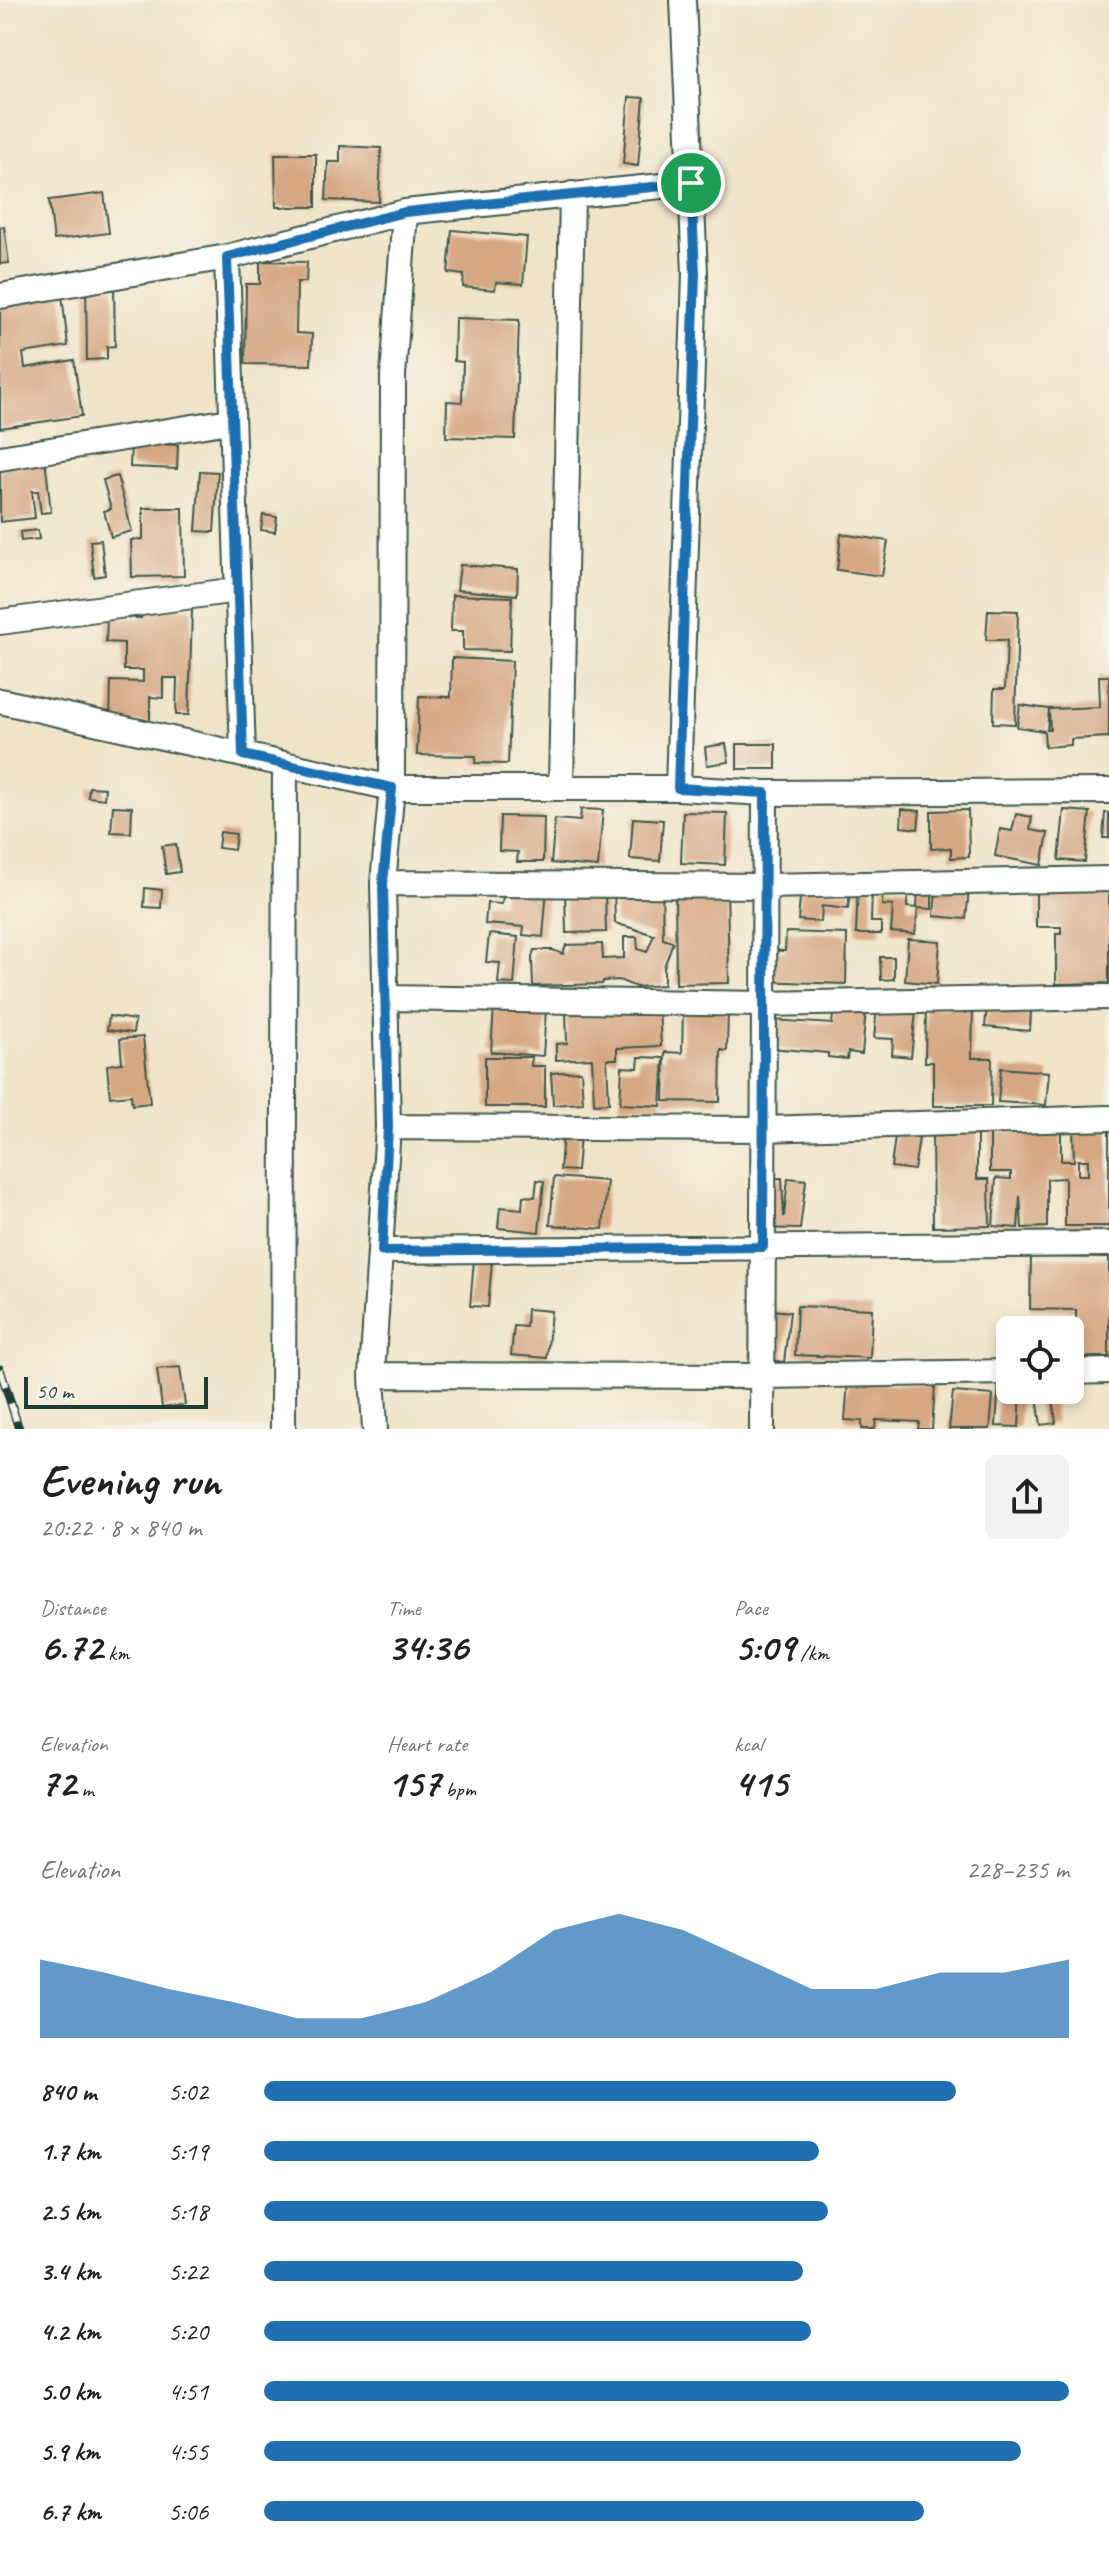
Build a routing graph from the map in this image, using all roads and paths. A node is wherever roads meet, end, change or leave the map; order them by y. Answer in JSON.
{"nodes":[{"id":1,"x":683,"y":0,"type":"edge"},
{"id":2,"x":691,"y":183,"type":"junction"},
{"id":3,"x":572,"y":194,"type":"junction"},
{"id":4,"x":405,"y":212,"type":"junction"},
{"id":5,"x":227,"y":257,"type":"junction"},
{"id":6,"x":0,"y":296,"type":"edge"},
{"id":7,"x":230,"y":421,"type":"junction"},
{"id":8,"x":0,"y":458,"type":"edge"},
{"id":9,"x":237,"y":590,"type":"junction"},
{"id":10,"x":0,"y":622,"type":"edge"},
{"id":11,"x":0,"y":701,"type":"edge"},
{"id":12,"x":243,"y":755,"type":"junction"},
{"id":13,"x":285,"y":764,"type":"junction"},
{"id":14,"x":392,"y":788,"type":"junction"},
{"id":15,"x":561,"y":788,"type":"junction"},
{"id":16,"x":678,"y":788,"type":"junction"},
{"id":17,"x":1109,"y":791,"type":"edge"},
{"id":18,"x":765,"y":793,"type":"junction"},
{"id":19,"x":1109,"y":879,"type":"edge"},
{"id":20,"x":383,"y":883,"type":"junction"},
{"id":21,"x":765,"y":886,"type":"junction"},
{"id":22,"x":1109,"y":997,"type":"edge"},
{"id":23,"x":385,"y":998,"type":"junction"},
{"id":24,"x":764,"y":1004,"type":"junction"},
{"id":25,"x":1109,"y":1118,"type":"edge"},
{"id":26,"x":388,"y":1127,"type":"junction"},
{"id":27,"x":764,"y":1129,"type":"junction"},
{"id":28,"x":1109,"y":1244,"type":"edge"},
{"id":29,"x":763,"y":1247,"type":"junction"},
{"id":30,"x":382,"y":1251,"type":"junction"},
{"id":31,"x":1109,"y":1371,"type":"edge"},
{"id":32,"x":996,"y":1372,"type":"edge"},
{"id":33,"x":1084,"y":1372,"type":"edge"},
{"id":34,"x":372,"y":1375,"type":"junction"},
{"id":35,"x":763,"y":1376,"type":"junction"},
{"id":36,"x":283,"y":1429,"type":"edge"},
{"id":37,"x":375,"y":1429,"type":"edge"},
{"id":38,"x":762,"y":1429,"type":"edge"}],
"edges":[{"from":1,"to":2,"type":"street"},
{"from":2,"to":3,"type":"street"},
{"from":2,"to":16,"type":"street"},
{"from":3,"to":4,"type":"street"},
{"from":3,"to":15,"type":"street"},
{"from":4,"to":5,"type":"street"},
{"from":4,"to":14,"type":"street"},
{"from":5,"to":6,"type":"street"},
{"from":5,"to":7,"type":"street"},
{"from":7,"to":8,"type":"street"},
{"from":7,"to":9,"type":"street"},
{"from":9,"to":10,"type":"street"},
{"from":9,"to":12,"type":"street"},
{"from":11,"to":12,"type":"street"},
{"from":12,"to":13,"type":"street"},
{"from":13,"to":14,"type":"street"},
{"from":13,"to":36,"type":"street"},
{"from":14,"to":15,"type":"street"},
{"from":14,"to":20,"type":"street"},
{"from":15,"to":16,"type":"street"},
{"from":16,"to":18,"type":"street"},
{"from":17,"to":18,"type":"street"},
{"from":18,"to":21,"type":"street"},
{"from":19,"to":21,"type":"street"},
{"from":20,"to":21,"type":"street"},
{"from":20,"to":23,"type":"street"},
{"from":21,"to":24,"type":"street"},
{"from":22,"to":24,"type":"street"},
{"from":23,"to":24,"type":"street"},
{"from":23,"to":26,"type":"street"},
{"from":24,"to":27,"type":"street"},
{"from":25,"to":27,"type":"street"},
{"from":26,"to":27,"type":"street"},
{"from":26,"to":30,"type":"street"},
{"from":27,"to":29,"type":"street"},
{"from":28,"to":29,"type":"street"},
{"from":29,"to":30,"type":"street"},
{"from":29,"to":35,"type":"street"},
{"from":30,"to":34,"type":"street"},
{"from":31,"to":33,"type":"street"},
{"from":32,"to":35,"type":"street"},
{"from":34,"to":35,"type":"street"},
{"from":34,"to":37,"type":"street"},
{"from":35,"to":38,"type":"street"}]}
